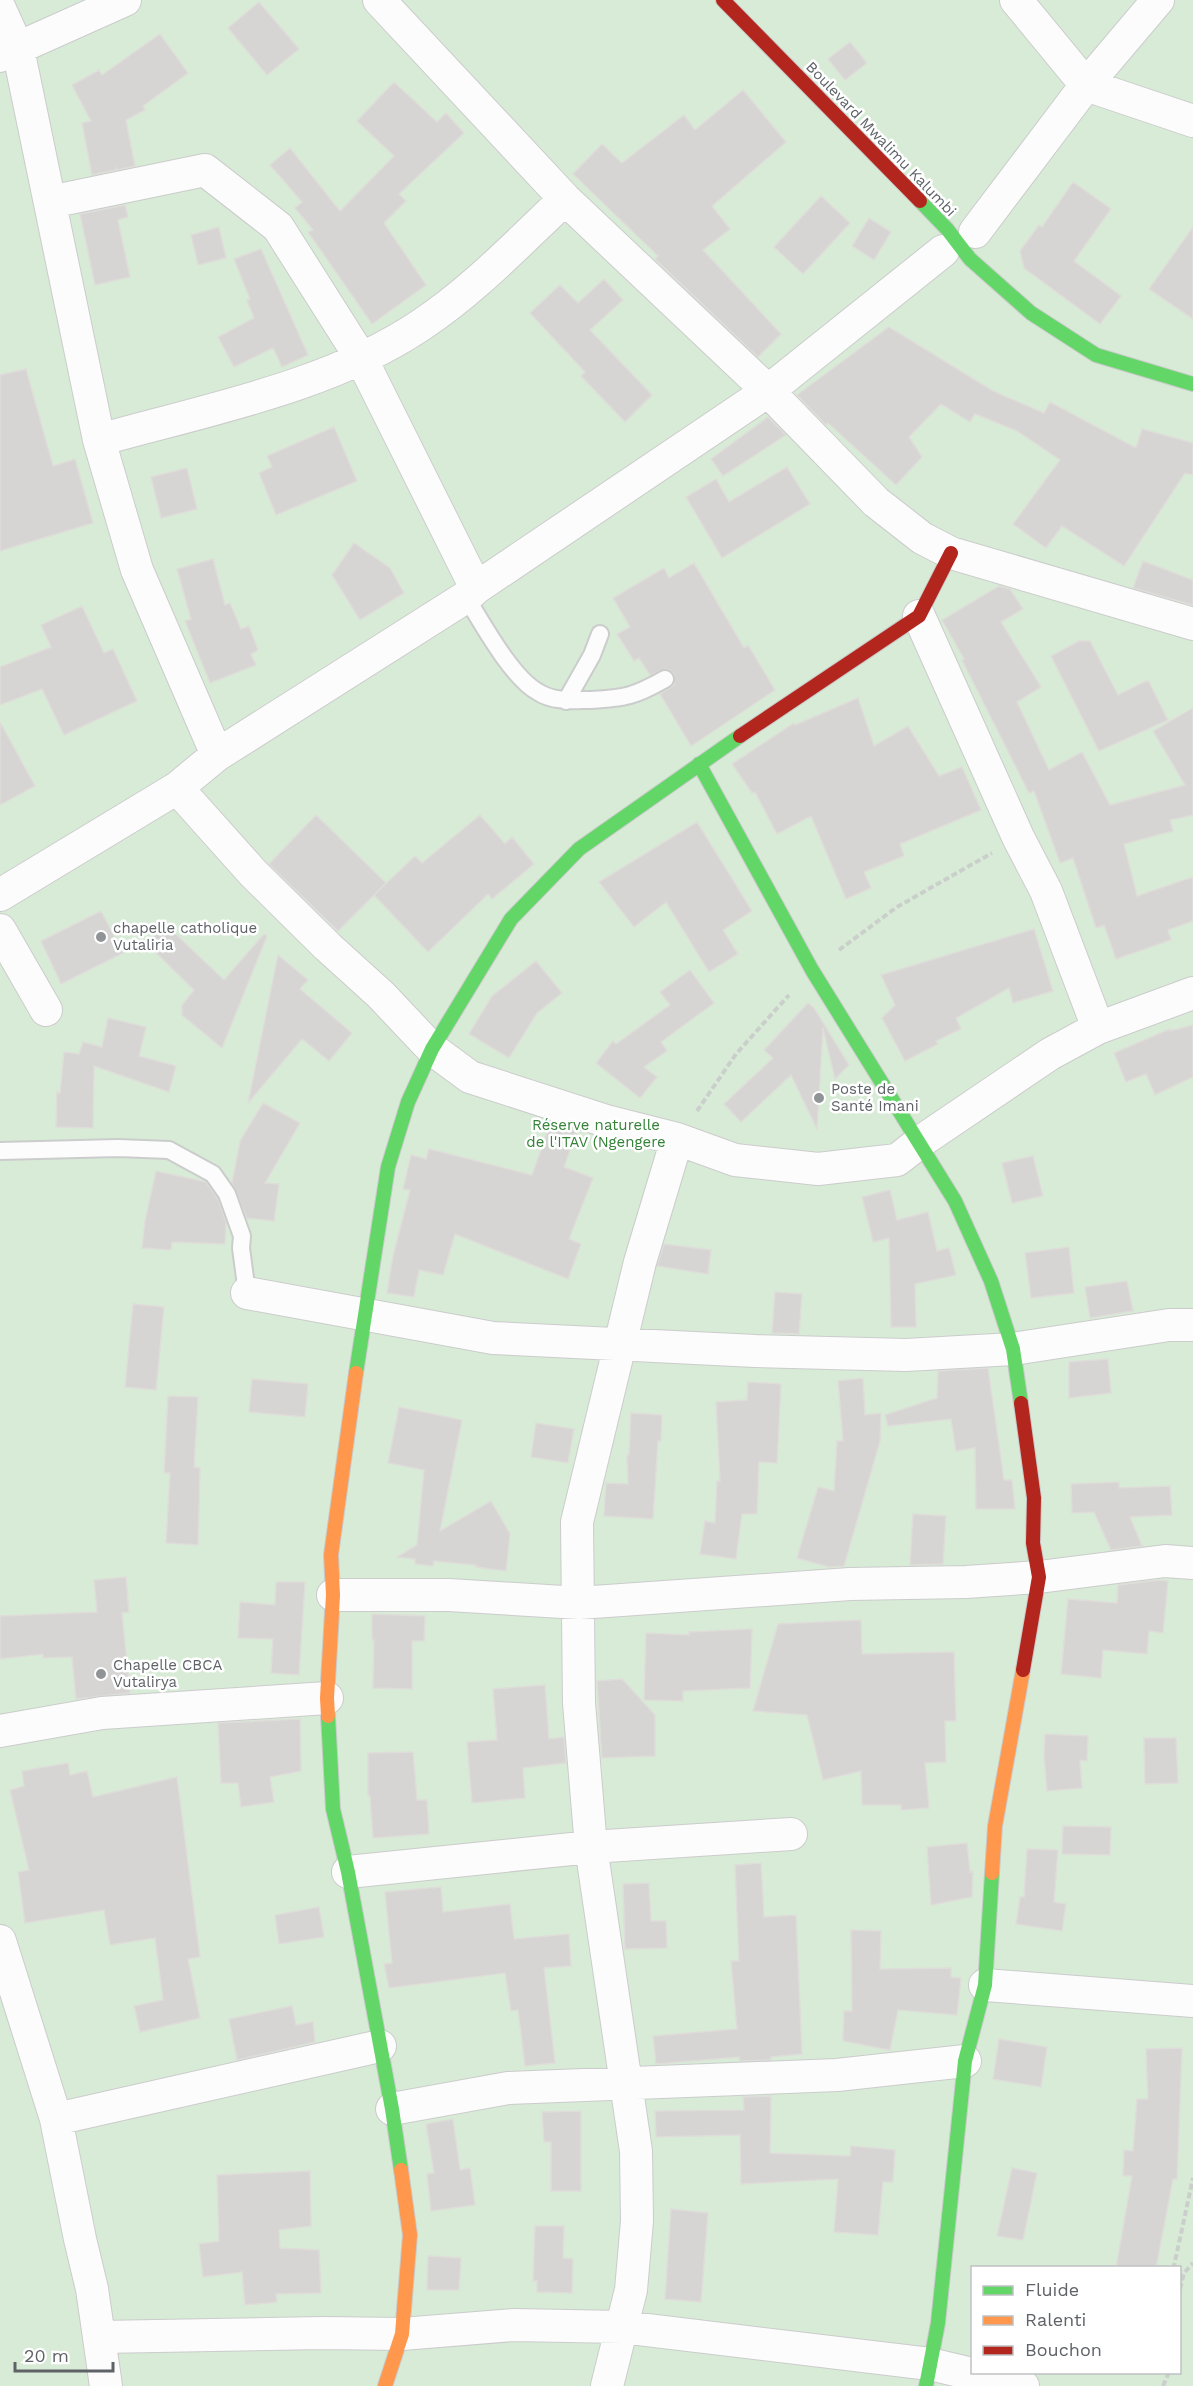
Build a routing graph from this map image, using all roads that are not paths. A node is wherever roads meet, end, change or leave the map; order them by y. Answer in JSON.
{"nodes":[{"id":1,"x":124,"y":0,"type":"edge"},
{"id":2,"x":379,"y":0,"type":"edge"},
{"id":3,"x":723,"y":0,"type":"edge"},
{"id":4,"x":1016,"y":0,"type":"edge"},
{"id":5,"x":1158,"y":0,"type":"edge"},
{"id":6,"x":0,"y":9,"type":"edge"},
{"id":7,"x":9,"y":53,"type":"edge"},
{"id":8,"x":1086,"y":85,"type":"junction"},
{"id":9,"x":1193,"y":120,"type":"edge"},
{"id":10,"x":565,"y":199,"type":"junction"},
{"id":11,"x":50,"y":202,"type":"junction"},
{"id":12,"x":958,"y":243,"type":"junction"},
{"id":13,"x":361,"y":358,"type":"junction"},
{"id":14,"x":1193,"y":384,"type":"edge"},
{"id":15,"x":768,"y":391,"type":"junction"},
{"id":16,"x":99,"y":440,"type":"junction"},
{"id":17,"x":951,"y":553,"type":"junction"},
{"id":18,"x":471,"y":592,"type":"junction"},
{"id":19,"x":919,"y":615,"type":"junction"},
{"id":20,"x":1193,"y":624,"type":"edge"},
{"id":21,"x":600,"y":634,"type":"dead end"},
{"id":22,"x":665,"y":679,"type":"dead end"},
{"id":23,"x":566,"y":701,"type":"junction"},
{"id":24,"x":217,"y":755,"type":"junction"},
{"id":25,"x":699,"y":764,"type":"junction"},
{"id":26,"x":177,"y":788,"type":"junction"},
{"id":27,"x":0,"y":895,"type":"edge"},
{"id":28,"x":0,"y":930,"type":"edge"},
{"id":29,"x":1193,"y":993,"type":"edge"},
{"id":30,"x":46,"y":1010,"type":"dead end"},
{"id":31,"x":1098,"y":1028,"type":"junction"},
{"id":32,"x":432,"y":1050,"type":"junction"},
{"id":33,"x":677,"y":1139,"type":"junction"},
{"id":34,"x":920,"y":1142,"type":"junction"},
{"id":35,"x":0,"y":1151,"type":"edge"},
{"id":36,"x":247,"y":1293,"type":"joint"},
{"id":37,"x":364,"y":1314,"type":"junction"},
{"id":38,"x":1193,"y":1325,"type":"edge"},
{"id":39,"x":621,"y":1344,"type":"junction"},
{"id":40,"x":1013,"y":1349,"type":"junction"},
{"id":41,"x":1193,"y":1563,"type":"edge"},
{"id":42,"x":1039,"y":1577,"type":"junction"},
{"id":43,"x":333,"y":1596,"type":"junction"},
{"id":44,"x":579,"y":1603,"type":"junction"},
{"id":45,"x":327,"y":1698,"type":"junction"},
{"id":46,"x":0,"y":1731,"type":"edge"},
{"id":47,"x":791,"y":1834,"type":"dead end"},
{"id":48,"x":591,"y":1847,"type":"junction"},
{"id":49,"x":348,"y":1872,"type":"junction"},
{"id":50,"x":0,"y":1941,"type":"edge"},
{"id":51,"x":985,"y":1985,"type":"junction"},
{"id":52,"x":1193,"y":2001,"type":"edge"},
{"id":53,"x":380,"y":2046,"type":"junction"},
{"id":54,"x":965,"y":2061,"type":"junction"},
{"id":55,"x":627,"y":2084,"type":"junction"},
{"id":56,"x":392,"y":2109,"type":"junction"},
{"id":57,"x":56,"y":2119,"type":"junction"},
{"id":58,"x":622,"y":2327,"type":"junction"},
{"id":59,"x":402,"y":2334,"type":"junction"},
{"id":60,"x":100,"y":2337,"type":"junction"},
{"id":61,"x":928,"y":2375,"type":"edge"},
{"id":62,"x":106,"y":2386,"type":"edge"},
{"id":63,"x":386,"y":2386,"type":"edge"},
{"id":64,"x":607,"y":2386,"type":"edge"},
{"id":65,"x":1023,"y":2386,"type":"edge"}],
"edges":[{"from":1,"to":7,"type":"street"},
{"from":2,"to":10,"type":"street"},
{"from":3,"to":12,"type":"street","name":"Boulevard Mwalimu Kalumbi"},
{"from":4,"to":8,"type":"street"},
{"from":5,"to":8,"type":"street"},
{"from":6,"to":7,"type":"street"},
{"from":7,"to":11,"type":"street"},
{"from":8,"to":9,"type":"street"},
{"from":8,"to":12,"type":"street"},
{"from":10,"to":13,"type":"street"},
{"from":10,"to":15,"type":"street"},
{"from":11,"to":13,"type":"street"},
{"from":11,"to":16,"type":"street"},
{"from":12,"to":14,"type":"street","name":"Boulevard Mwalimu Kalumbi"},
{"from":12,"to":15,"type":"street"},
{"from":13,"to":16,"type":"street"},
{"from":13,"to":18,"type":"street"},
{"from":15,"to":17,"type":"street"},
{"from":15,"to":18,"type":"street"},
{"from":16,"to":24,"type":"street"},
{"from":17,"to":19,"type":"street"},
{"from":17,"to":20,"type":"street"},
{"from":18,"to":23,"type":"lane"},
{"from":18,"to":24,"type":"street"},
{"from":19,"to":25,"type":"street"},
{"from":19,"to":31,"type":"street"},
{"from":21,"to":23,"type":"lane"},
{"from":22,"to":23,"type":"lane"},
{"from":24,"to":26,"type":"street"},
{"from":25,"to":32,"type":"street"},
{"from":25,"to":34,"type":"street"},
{"from":26,"to":27,"type":"street"},
{"from":26,"to":32,"type":"street"},
{"from":28,"to":30,"type":"street"},
{"from":29,"to":31,"type":"street"},
{"from":31,"to":34,"type":"street"},
{"from":32,"to":33,"type":"street"},
{"from":32,"to":37,"type":"street"},
{"from":33,"to":34,"type":"street"},
{"from":33,"to":39,"type":"street"},
{"from":34,"to":40,"type":"street"},
{"from":35,"to":36,"type":"lane"},
{"from":36,"to":37,"type":"street"},
{"from":37,"to":39,"type":"street"},
{"from":37,"to":43,"type":"street"},
{"from":38,"to":40,"type":"street"},
{"from":39,"to":40,"type":"street"},
{"from":39,"to":44,"type":"street"},
{"from":40,"to":42,"type":"street"},
{"from":41,"to":42,"type":"street"},
{"from":42,"to":44,"type":"street"},
{"from":42,"to":51,"type":"street"},
{"from":43,"to":44,"type":"street"},
{"from":43,"to":45,"type":"street"},
{"from":44,"to":48,"type":"street"},
{"from":45,"to":46,"type":"street"},
{"from":45,"to":49,"type":"street"},
{"from":47,"to":48,"type":"street"},
{"from":48,"to":49,"type":"street"},
{"from":48,"to":55,"type":"street"},
{"from":49,"to":53,"type":"street"},
{"from":50,"to":57,"type":"street"},
{"from":51,"to":52,"type":"street"},
{"from":51,"to":54,"type":"street"},
{"from":53,"to":56,"type":"street"},
{"from":53,"to":57,"type":"street"},
{"from":54,"to":55,"type":"street"},
{"from":54,"to":61,"type":"street"},
{"from":55,"to":56,"type":"street"},
{"from":55,"to":58,"type":"street"},
{"from":56,"to":59,"type":"street"},
{"from":57,"to":60,"type":"street"},
{"from":58,"to":59,"type":"street"},
{"from":58,"to":61,"type":"street"},
{"from":58,"to":64,"type":"street"},
{"from":59,"to":60,"type":"street"},
{"from":59,"to":63,"type":"street"},
{"from":60,"to":62,"type":"street"},
{"from":61,"to":65,"type":"street"}]}
